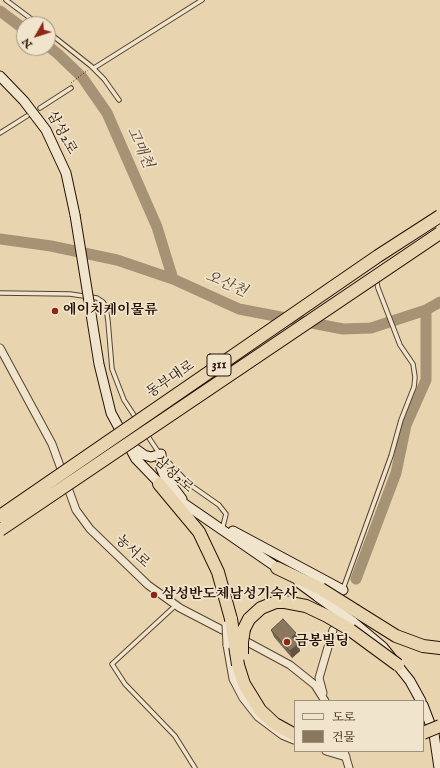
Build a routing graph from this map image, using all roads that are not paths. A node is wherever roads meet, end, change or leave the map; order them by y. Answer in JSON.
{"nodes":[{"id":1,"x":6,"y":0,"type":"edge"},
{"id":2,"x":202,"y":0,"type":"edge"},
{"id":3,"x":27,"y":16,"type":"edge"},
{"id":4,"x":56,"y":38,"type":"edge"},
{"id":5,"x":94,"y":68,"type":"junction"},
{"id":6,"x":0,"y":71,"type":"edge"},
{"id":7,"x":0,"y":76,"type":"edge"},
{"id":8,"x":0,"y":81,"type":"edge"},
{"id":9,"x":71,"y":88,"type":"road end"},
{"id":10,"x":119,"y":100,"type":"dead end"},
{"id":11,"x":24,"y":101,"type":"junction"},
{"id":12,"x":40,"y":108,"type":"dead end"},
{"id":13,"x":27,"y":116,"type":"dead end"},
{"id":14,"x":0,"y":133,"type":"edge"},
{"id":15,"x":440,"y":216,"type":"edge"},
{"id":16,"x":440,"y":233,"type":"edge"},
{"id":17,"x":372,"y":252,"type":"dead end"},
{"id":18,"x":374,"y":266,"type":"dead end"},
{"id":19,"x":375,"y":274,"type":"dead end"},
{"id":20,"x":0,"y":294,"type":"edge"},
{"id":21,"x":0,"y":348,"type":"edge"},
{"id":22,"x":126,"y":441,"type":"junction"},
{"id":23,"x":161,"y":454,"type":"junction"},
{"id":24,"x":159,"y":484,"type":"junction"},
{"id":25,"x":192,"y":510,"type":"junction"},
{"id":26,"x":0,"y":516,"type":"edge"},
{"id":27,"x":223,"y":526,"type":"junction"},
{"id":28,"x":0,"y":530,"type":"edge"},
{"id":29,"x":277,"y":568,"type":"joint"},
{"id":30,"x":343,"y":590,"type":"joint"},
{"id":31,"x":176,"y":606,"type":"junction"},
{"id":32,"x":354,"y":616,"type":"junction"},
{"id":33,"x":229,"y":622,"type":"junction"},
{"id":34,"x":333,"y":630,"type":"dead end"},
{"id":35,"x":440,"y":648,"type":"edge"},
{"id":36,"x":241,"y":665,"type":"junction"},
{"id":37,"x":398,"y":665,"type":"junction"},
{"id":38,"x":307,"y":677,"type":"junction"},
{"id":39,"x":319,"y":678,"type":"junction"},
{"id":40,"x":325,"y":700,"type":"edge"},
{"id":41,"x":420,"y":700,"type":"edge"},
{"id":42,"x":424,"y":708,"type":"edge"},
{"id":43,"x":440,"y":719,"type":"edge"},
{"id":44,"x":424,"y":726,"type":"edge"},
{"id":45,"x":440,"y":726,"type":"edge"},
{"id":46,"x":294,"y":727,"type":"edge"},
{"id":47,"x":424,"y":733,"type":"edge"},
{"id":48,"x":294,"y":734,"type":"edge"},
{"id":49,"x":294,"y":740,"type":"edge"},
{"id":50,"x":332,"y":752,"type":"edge"},
{"id":51,"x":345,"y":754,"type":"edge"},
{"id":52,"x":439,"y":757,"type":"edge"},
{"id":53,"x":195,"y":768,"type":"edge"},
{"id":54,"x":349,"y":768,"type":"edge"},
{"id":55,"x":433,"y":768,"type":"edge"},
{"id":56,"x":439,"y":768,"type":"edge"}],
"edges":[{"from":1,"to":3,"type":"lane"},
{"from":2,"to":5,"type":"lane"},
{"from":4,"to":5,"type":"lane"},
{"from":5,"to":10,"type":"lane"},
{"from":6,"to":11,"type":"main road"},
{"from":7,"to":11,"type":"main road","name":"삼성2로"},
{"from":8,"to":11,"type":"main road"},
{"from":9,"to":12,"type":"lane"},
{"from":11,"to":22,"type":"main road","name":"삼성2로","bridge":true},
{"from":13,"to":14,"type":"lane"},
{"from":15,"to":26,"type":"highway","name":"동부대로","number":"311","bridge":true},
{"from":16,"to":28,"type":"highway","name":"동부대로","number":"311","bridge":true},
{"from":17,"to":18,"type":"lane"},
{"from":19,"to":30,"type":"lane"},
{"from":20,"to":23,"type":"lane"},
{"from":21,"to":31,"type":"street","name":"농서로"},
{"from":22,"to":23,"type":"main road"},
{"from":22,"to":24,"type":"main road","name":"삼성2로"},
{"from":23,"to":25,"type":"main road"},
{"from":23,"to":27,"type":"lane"},
{"from":24,"to":25,"type":"main road","name":"삼성2로"},
{"from":24,"to":33,"type":"highway"},
{"from":25,"to":27,"type":"main road"},
{"from":25,"to":29,"type":"main road","name":"삼성2로"},
{"from":27,"to":30,"type":"main road"},
{"from":29,"to":32,"type":"highway","bridge":true},
{"from":31,"to":38,"type":"street","name":"농서로"},
{"from":31,"to":53,"type":"lane"},
{"from":32,"to":35,"type":"highway"},
{"from":32,"to":37,"type":"main road"},
{"from":33,"to":36,"type":"highway","bridge":true},
{"from":33,"to":49,"type":"street","bridge":true},
{"from":34,"to":39,"type":"street"},
{"from":36,"to":37,"type":"highway","bridge":true},
{"from":36,"to":46,"type":"highway"},
{"from":36,"to":48,"type":"highway"},
{"from":37,"to":41,"type":"main road"},
{"from":38,"to":39,"type":"street"},
{"from":38,"to":40,"type":"street","name":"농서로"},
{"from":39,"to":40,"type":"street"},
{"from":42,"to":52,"type":"main road"},
{"from":43,"to":44,"type":"highway"},
{"from":45,"to":47,"type":"highway","bridge":true},
{"from":50,"to":51,"type":"street"},
{"from":51,"to":54,"type":"street"},
{"from":52,"to":55,"type":"main road"},
{"from":52,"to":56,"type":"main road"}]}
